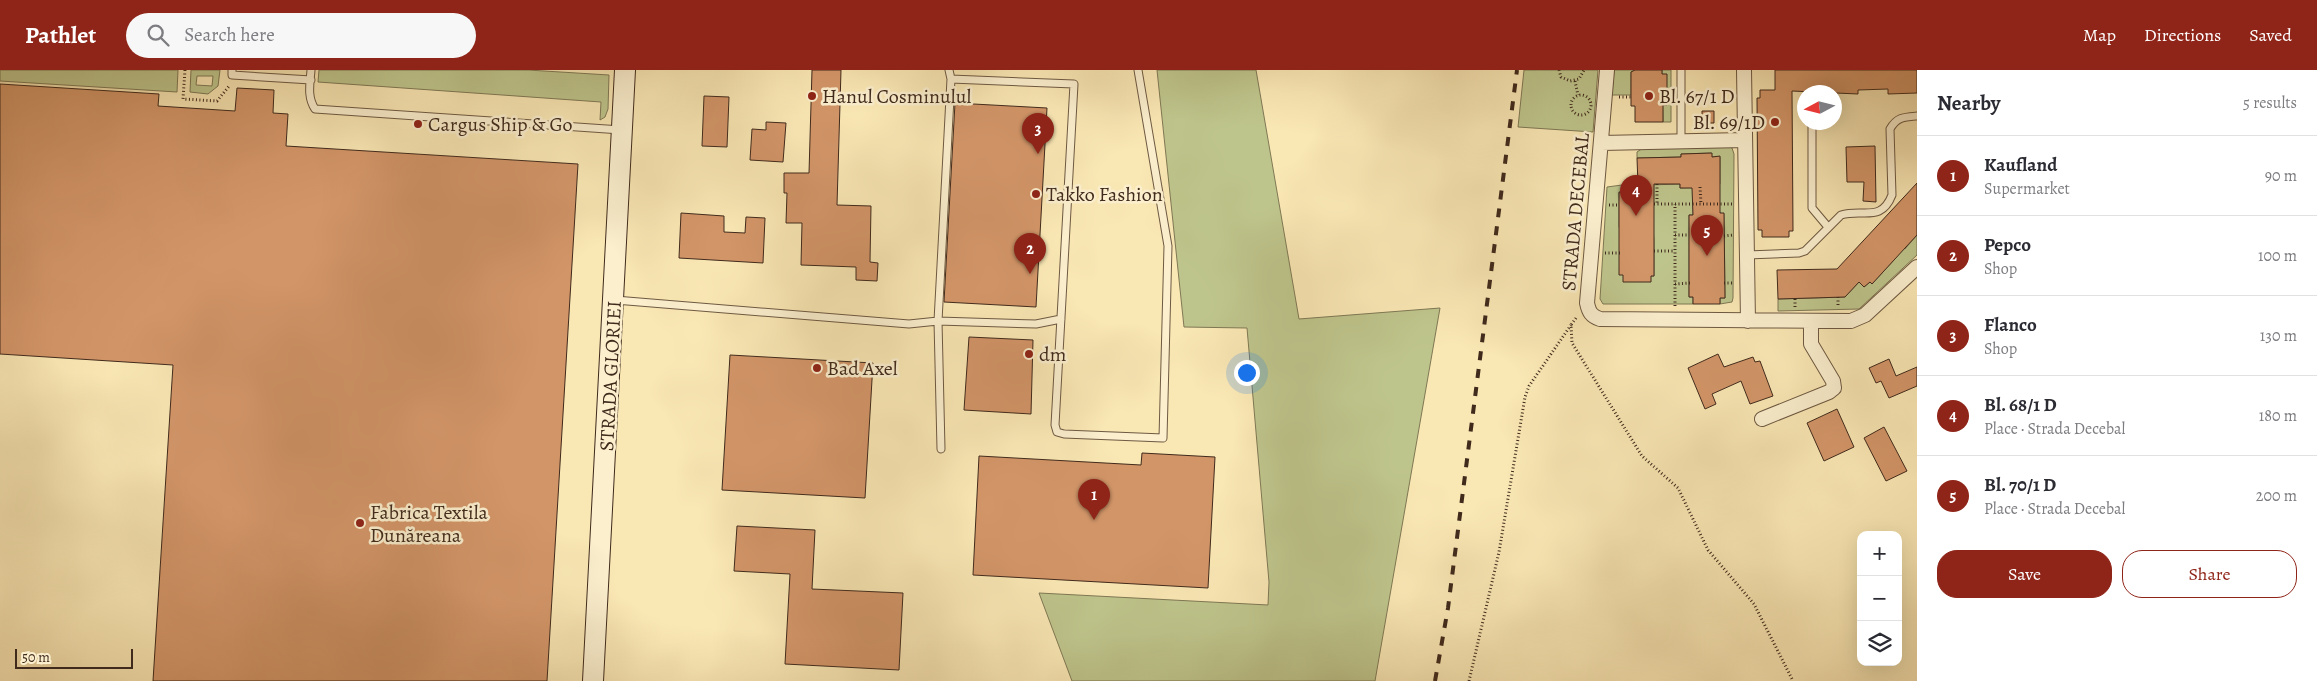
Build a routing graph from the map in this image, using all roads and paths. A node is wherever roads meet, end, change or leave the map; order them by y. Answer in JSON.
{"nodes":[{"id":1,"x":185,"y":70,"type":"edge"},
{"id":2,"x":312,"y":70,"type":"edge"},
{"id":3,"x":625,"y":70,"type":"edge"},
{"id":4,"x":949,"y":70,"type":"edge"},
{"id":5,"x":1138,"y":70,"type":"edge"},
{"id":6,"x":1559,"y":70,"type":"edge"},
{"id":7,"x":1584,"y":70,"type":"edge"},
{"id":8,"x":1607,"y":70,"type":"edge"},
{"id":9,"x":1681,"y":70,"type":"edge"},
{"id":10,"x":1744,"y":70,"type":"edge"},
{"id":11,"x":232,"y":73,"type":"edge"},
{"id":12,"x":951,"y":79,"type":"junction"},
{"id":13,"x":311,"y":80,"type":"junction"},
{"id":14,"x":1575,"y":81,"type":"junction"},
{"id":15,"x":1578,"y":95,"type":"junction"},
{"id":16,"x":1917,"y":116,"type":"edge"},
{"id":17,"x":623,"y":130,"type":"junction"},
{"id":18,"x":1812,"y":130,"type":"edge"},
{"id":19,"x":1744,"y":140,"type":"junction"},
{"id":20,"x":1681,"y":141,"type":"junction"},
{"id":21,"x":1601,"y":143,"type":"junction"},
{"id":22,"x":1657,"y":184,"type":"dead end"},
{"id":23,"x":1700,"y":187,"type":"dead end"},
{"id":24,"x":1675,"y":204,"type":"junction"},
{"id":25,"x":1701,"y":204,"type":"junction"},
{"id":26,"x":1745,"y":204,"type":"junction"},
{"id":27,"x":1828,"y":227,"type":"junction"},
{"id":28,"x":1675,"y":235,"type":"junction"},
{"id":29,"x":1689,"y":235,"type":"dead end"},
{"id":30,"x":1654,"y":251,"type":"dead end"},
{"id":31,"x":1675,"y":251,"type":"junction"},
{"id":32,"x":1747,"y":255,"type":"junction"},
{"id":33,"x":1917,"y":266,"type":"edge"},
{"id":34,"x":1690,"y":283,"type":"dead end"},
{"id":35,"x":1675,"y":284,"type":"junction"},
{"id":36,"x":614,"y":300,"type":"junction"},
{"id":37,"x":1587,"y":303,"type":"junction"},
{"id":38,"x":1061,"y":319,"type":"junction"},
{"id":39,"x":1675,"y":320,"type":"junction"},
{"id":40,"x":938,"y":321,"type":"junction"},
{"id":41,"x":1748,"y":321,"type":"junction"},
{"id":42,"x":1811,"y":322,"type":"junction"},
{"id":43,"x":1571,"y":325,"type":"junction"},
{"id":44,"x":1762,"y":419,"type":"dead end"},
{"id":45,"x":941,"y":449,"type":"dead end"},
{"id":46,"x":593,"y":681,"type":"edge"},
{"id":47,"x":1470,"y":681,"type":"edge"},
{"id":48,"x":1793,"y":681,"type":"edge"}],
"edges":[{"from":1,"to":11,"type":"path"},
{"from":2,"to":13,"type":"lane"},
{"from":3,"to":17,"type":"main road","name":"STRADA GLORIEI"},
{"from":4,"to":12,"type":"lane"},
{"from":5,"to":38,"type":"lane"},
{"from":6,"to":14,"type":"path"},
{"from":7,"to":14,"type":"path"},
{"from":8,"to":21,"type":"street","name":"STRADA DECEBAL"},
{"from":9,"to":20,"type":"lane"},
{"from":10,"to":19,"type":"street"},
{"from":11,"to":13,"type":"lane"},
{"from":12,"to":38,"type":"lane"},
{"from":12,"to":40,"type":"lane"},
{"from":13,"to":17,"type":"lane"},
{"from":14,"to":15,"type":"path"},
{"from":15,"to":15,"type":"path"},
{"from":16,"to":27,"type":"lane"},
{"from":17,"to":36,"type":"main road","name":"STRADA GLORIEI"},
{"from":18,"to":27,"type":"lane"},
{"from":19,"to":20,"type":"street"},
{"from":19,"to":26,"type":"street"},
{"from":20,"to":21,"type":"street"},
{"from":21,"to":37,"type":"street","name":"STRADA DECEBAL"},
{"from":22,"to":24,"type":"path"},
{"from":23,"to":25,"type":"path"},
{"from":24,"to":25,"type":"path"},
{"from":24,"to":28,"type":"path"},
{"from":25,"to":26,"type":"path"},
{"from":26,"to":32,"type":"street"},
{"from":27,"to":32,"type":"lane"},
{"from":28,"to":29,"type":"path"},
{"from":28,"to":31,"type":"path"},
{"from":30,"to":31,"type":"path"},
{"from":31,"to":35,"type":"path"},
{"from":32,"to":41,"type":"street"},
{"from":33,"to":42,"type":"street","name":"STRADA DECEBAL"},
{"from":34,"to":35,"type":"path"},
{"from":35,"to":39,"type":"path"},
{"from":36,"to":40,"type":"lane"},
{"from":36,"to":46,"type":"main road","name":"STRADA GLORIEI"},
{"from":37,"to":39,"type":"street","name":"STRADA DECEBAL"},
{"from":37,"to":43,"type":"path"},
{"from":38,"to":40,"type":"lane"},
{"from":39,"to":41,"type":"street","name":"STRADA DECEBAL"},
{"from":40,"to":45,"type":"lane"},
{"from":41,"to":42,"type":"street","name":"STRADA DECEBAL"},
{"from":42,"to":44,"type":"street"},
{"from":43,"to":47,"type":"path"},
{"from":43,"to":48,"type":"path"}]}
